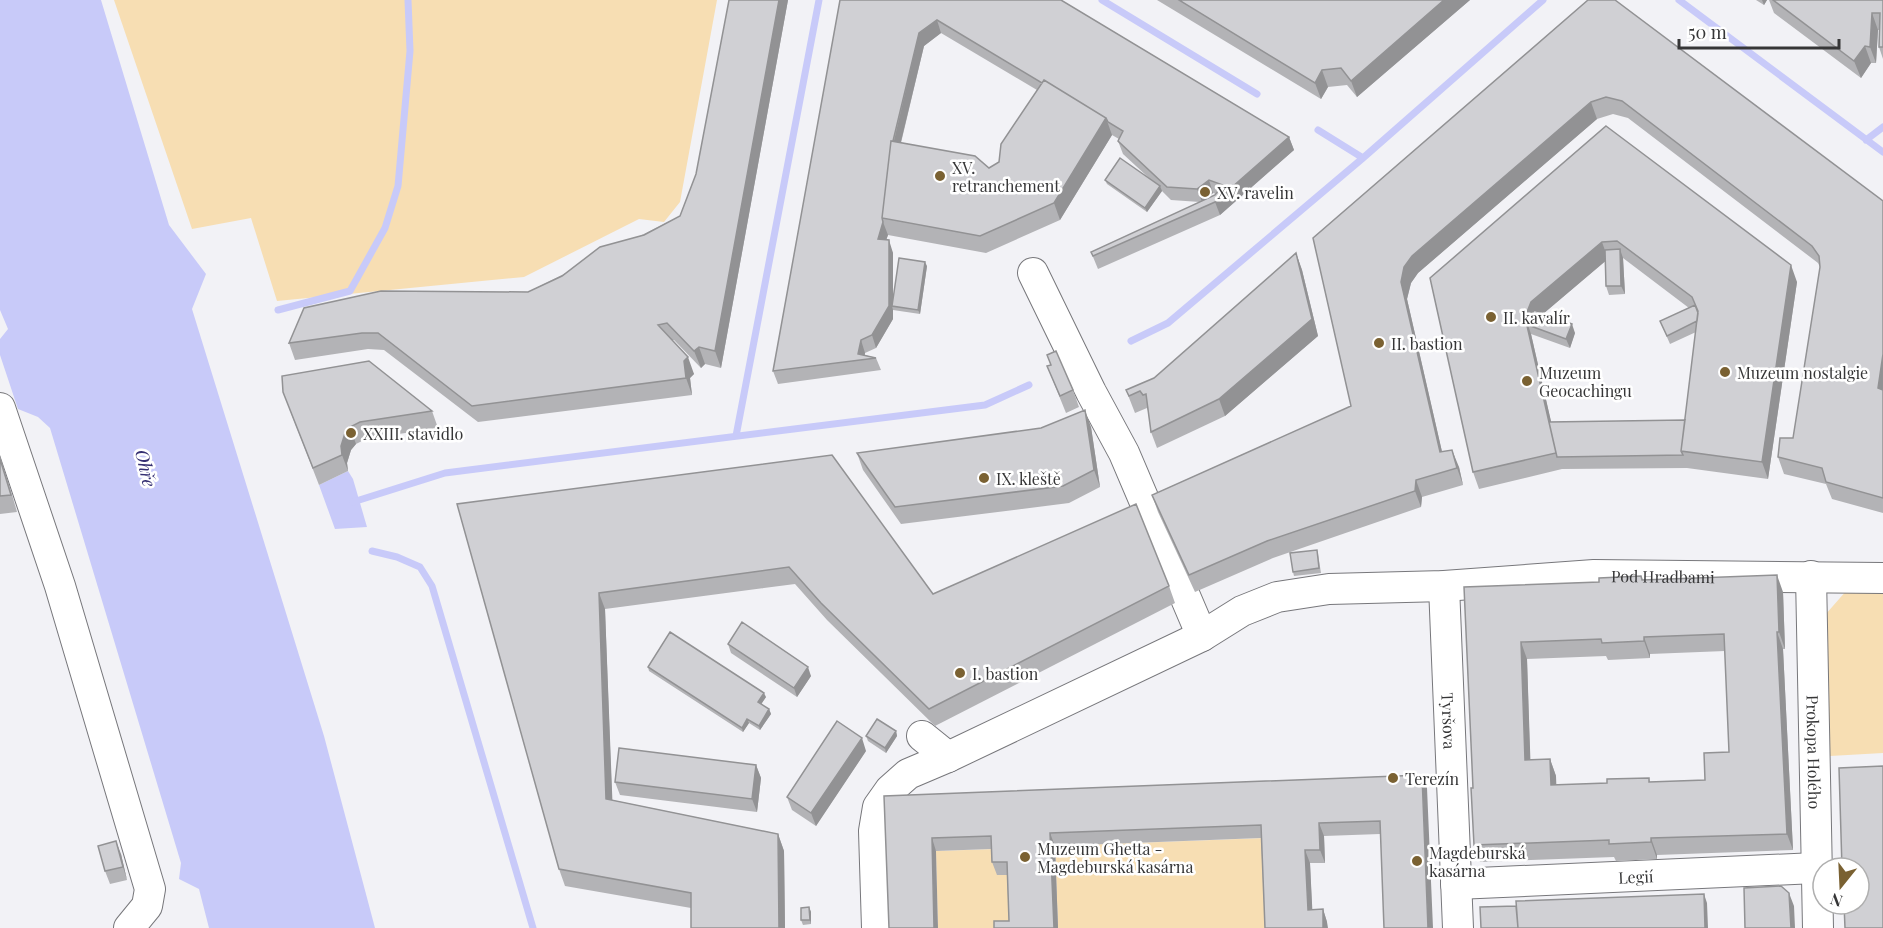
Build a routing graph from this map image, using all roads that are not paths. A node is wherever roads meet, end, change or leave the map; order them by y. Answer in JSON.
{"nodes":[{"id":1,"x":1033,"y":273,"type":"dead end"},
{"id":2,"x":0,"y":408,"type":"edge"},
{"id":3,"x":1811,"y":576,"type":"junction"},
{"id":4,"x":1883,"y":578,"type":"edge"},
{"id":5,"x":1444,"y":586,"type":"junction"},
{"id":6,"x":1202,"y":636,"type":"junction"},
{"id":7,"x":922,"y":736,"type":"dead end"},
{"id":8,"x":948,"y":757,"type":"junction"},
{"id":9,"x":1816,"y":856,"type":"edge"},
{"id":10,"x":1811,"y":868,"type":"edge"},
{"id":11,"x":1456,"y":884,"type":"junction"},
{"id":12,"x":146,"y":921,"type":"edge"},
{"id":13,"x":877,"y":928,"type":"edge"},
{"id":14,"x":1458,"y":928,"type":"edge"}],
"edges":[{"from":1,"to":6,"type":"street"},
{"from":2,"to":12,"type":"street"},
{"from":3,"to":4,"type":"street","name":"Pod Hradbami"},
{"from":3,"to":5,"type":"street","name":"Pod Hradbami"},
{"from":3,"to":9,"type":"street","name":"Prokopa Holého"},
{"from":5,"to":6,"type":"street","name":"Pod Hradbami"},
{"from":5,"to":11,"type":"street","name":"Tyršova"},
{"from":6,"to":8,"type":"street","name":"Pod Hradbami"},
{"from":7,"to":8,"type":"street"},
{"from":8,"to":13,"type":"street","name":"Pod Hradbami"},
{"from":10,"to":11,"type":"street","name":"Legií"},
{"from":11,"to":14,"type":"street","name":"Tyršova"}]}
